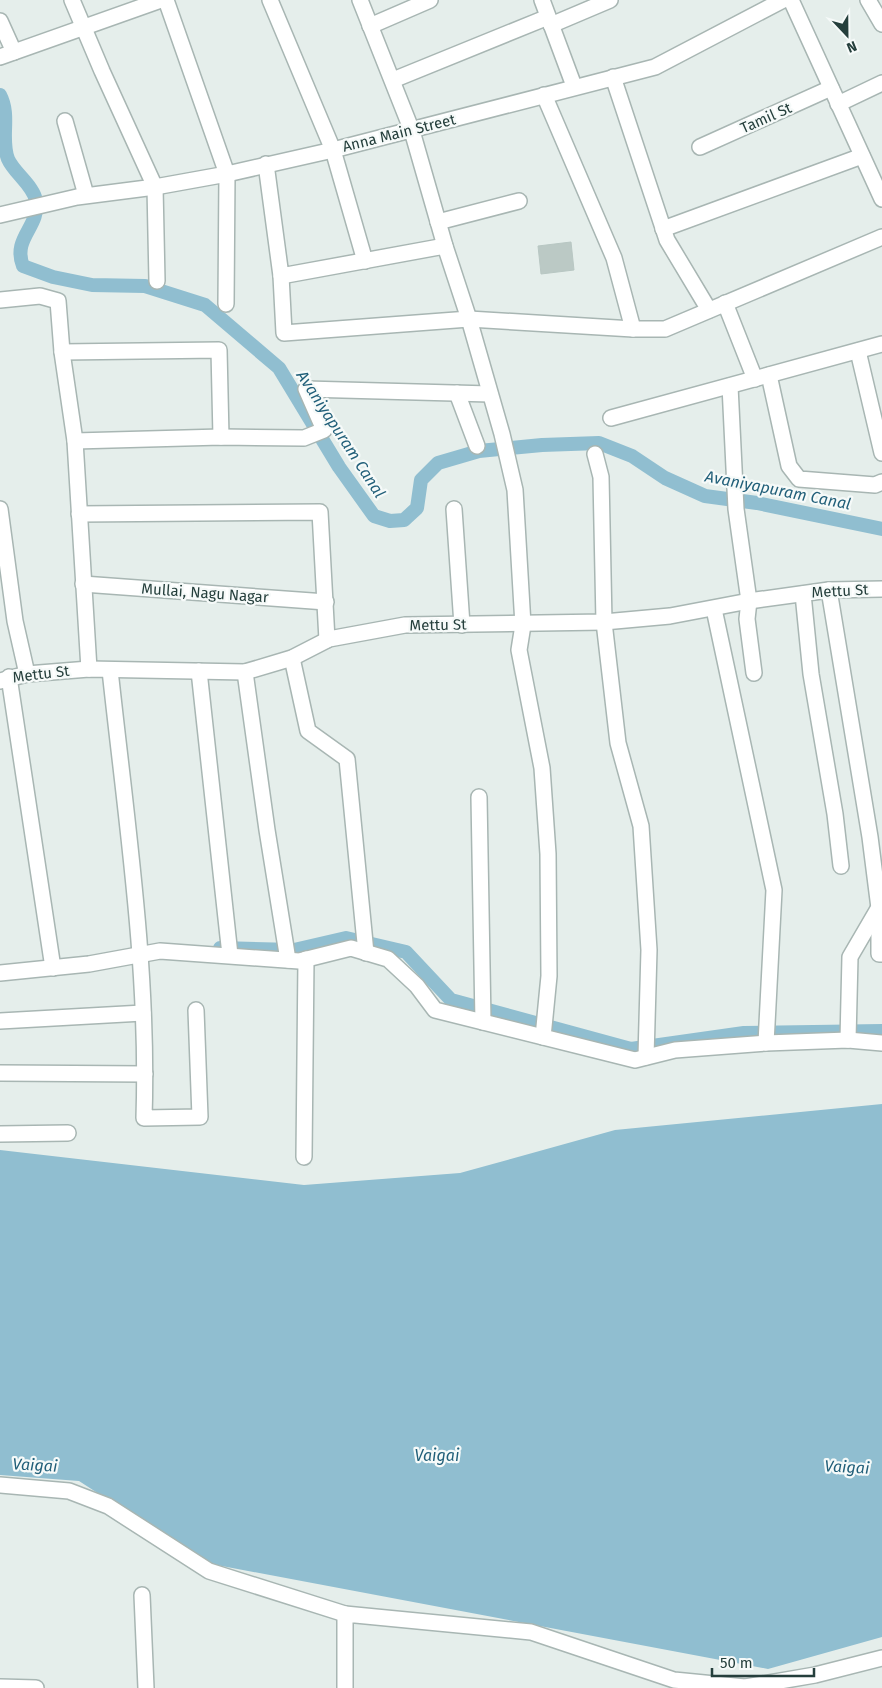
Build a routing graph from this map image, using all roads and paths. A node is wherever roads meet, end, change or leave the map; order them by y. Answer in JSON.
{"nodes":[{"id":1,"x":72,"y":0,"type":"edge"},
{"id":2,"x":161,"y":0,"type":"edge"},
{"id":3,"x":166,"y":0,"type":"edge"},
{"id":4,"x":270,"y":0,"type":"edge"},
{"id":5,"x":360,"y":0,"type":"edge"},
{"id":6,"x":430,"y":0,"type":"edge"},
{"id":7,"x":542,"y":0,"type":"edge"},
{"id":8,"x":610,"y":0,"type":"edge"},
{"id":9,"x":791,"y":0,"type":"edge"},
{"id":10,"x":868,"y":0,"type":"edge"},
{"id":11,"x":775,"y":2,"type":"edge"},
{"id":12,"x":0,"y":21,"type":"edge"},
{"id":13,"x":550,"y":21,"type":"junction"},
{"id":14,"x":882,"y":24,"type":"edge"},
{"id":15,"x":84,"y":26,"type":"junction"},
{"id":16,"x":370,"y":26,"type":"junction"},
{"id":17,"x":7,"y":54,"type":"edge"},
{"id":18,"x":612,"y":77,"type":"junction"},
{"id":19,"x":393,"y":80,"type":"junction"},
{"id":20,"x":882,"y":83,"type":"edge"},
{"id":21,"x":574,"y":86,"type":"junction"},
{"id":22,"x":831,"y":88,"type":"junction"},
{"id":23,"x":544,"y":95,"type":"junction"},
{"id":24,"x":838,"y":104,"type":"junction"},
{"id":25,"x":65,"y":121,"type":"dead end"},
{"id":26,"x":412,"y":131,"type":"junction"},
{"id":27,"x":700,"y":147,"type":"dead end"},
{"id":28,"x":333,"y":150,"type":"junction"},
{"id":29,"x":862,"y":156,"type":"junction"},
{"id":30,"x":266,"y":164,"type":"junction"},
{"id":31,"x":226,"y":174,"type":"junction"},
{"id":32,"x":155,"y":187,"type":"junction"},
{"id":33,"x":86,"y":195,"type":"junction"},
{"id":34,"x":882,"y":199,"type":"edge"},
{"id":35,"x":518,"y":201,"type":"dead end"},
{"id":36,"x":0,"y":215,"type":"edge"},
{"id":37,"x":438,"y":222,"type":"junction"},
{"id":38,"x":663,"y":229,"type":"junction"},
{"id":39,"x":882,"y":237,"type":"edge"},
{"id":40,"x":445,"y":246,"type":"junction"},
{"id":41,"x":365,"y":261,"type":"junction"},
{"id":42,"x":281,"y":276,"type":"junction"},
{"id":43,"x":157,"y":281,"type":"dead end"},
{"id":44,"x":0,"y":300,"type":"edge"},
{"id":45,"x":725,"y":303,"type":"junction"},
{"id":46,"x":226,"y":304,"type":"dead end"},
{"id":47,"x":709,"y":310,"type":"junction"},
{"id":48,"x":469,"y":319,"type":"junction"},
{"id":49,"x":633,"y":329,"type":"junction"},
{"id":50,"x":882,"y":344,"type":"edge"},
{"id":51,"x":858,"y":351,"type":"junction"},
{"id":52,"x":62,"y":352,"type":"junction"},
{"id":53,"x":762,"y":377,"type":"junction"},
{"id":54,"x":730,"y":386,"type":"junction"},
{"id":55,"x":457,"y":393,"type":"junction"},
{"id":56,"x":490,"y":394,"type":"junction"},
{"id":57,"x":611,"y":418,"type":"dead end"},
{"id":58,"x":221,"y":437,"type":"junction"},
{"id":59,"x":75,"y":441,"type":"junction"},
{"id":60,"x":477,"y":446,"type":"dead end"},
{"id":61,"x":595,"y":454,"type":"dead end"},
{"id":62,"x":882,"y":454,"type":"edge"},
{"id":63,"x":882,"y":482,"type":"edge"},
{"id":64,"x":0,"y":509,"type":"edge"},
{"id":65,"x":454,"y":509,"type":"dead end"},
{"id":66,"x":79,"y":514,"type":"junction"},
{"id":67,"x":83,"y":584,"type":"junction"},
{"id":68,"x":882,"y":589,"type":"edge"},
{"id":69,"x":829,"y":590,"type":"junction"},
{"id":70,"x":802,"y":594,"type":"junction"},
{"id":71,"x":749,"y":601,"type":"junction"},
{"id":72,"x":326,"y":602,"type":"junction"},
{"id":73,"x":714,"y":609,"type":"junction"},
{"id":74,"x":604,"y":622,"type":"junction"},
{"id":75,"x":462,"y":625,"type":"junction"},
{"id":76,"x":523,"y":625,"type":"junction"},
{"id":77,"x":327,"y":640,"type":"junction"},
{"id":78,"x":292,"y":658,"type":"junction"},
{"id":79,"x":89,"y":669,"type":"junction"},
{"id":80,"x":110,"y":670,"type":"junction"},
{"id":81,"x":199,"y":671,"type":"junction"},
{"id":82,"x":245,"y":672,"type":"junction"},
{"id":83,"x":754,"y":673,"type":"dead end"},
{"id":84,"x":27,"y":674,"type":"junction"},
{"id":85,"x":4,"y":679,"type":"edge"},
{"id":86,"x":479,"y":797,"type":"dead end"},
{"id":87,"x":876,"y":836,"type":"edge"},
{"id":88,"x":841,"y":866,"type":"dead end"},
{"id":89,"x":881,"y":908,"type":"edge"},
{"id":90,"x":365,"y":946,"type":"junction"},
{"id":91,"x":140,"y":950,"type":"junction"},
{"id":92,"x":230,"y":950,"type":"junction"},
{"id":93,"x":287,"y":953,"type":"junction"},
{"id":94,"x":882,"y":954,"type":"edge"},
{"id":95,"x":306,"y":959,"type":"junction"},
{"id":96,"x":53,"y":963,"type":"junction"},
{"id":97,"x":0,"y":973,"type":"edge"},
{"id":98,"x":196,"y":1010,"type":"dead end"},
{"id":99,"x":143,"y":1013,"type":"junction"},
{"id":100,"x":483,"y":1013,"type":"junction"},
{"id":101,"x":0,"y":1021,"type":"edge"},
{"id":102,"x":544,"y":1029,"type":"junction"},
{"id":103,"x":848,"y":1033,"type":"junction"},
{"id":104,"x":767,"y":1036,"type":"junction"},
{"id":105,"x":882,"y":1042,"type":"edge"},
{"id":106,"x":646,"y":1050,"type":"junction"},
{"id":107,"x":0,"y":1072,"type":"edge"},
{"id":108,"x":146,"y":1074,"type":"junction"},
{"id":109,"x":68,"y":1133,"type":"dead end"},
{"id":110,"x":0,"y":1134,"type":"edge"},
{"id":111,"x":304,"y":1157,"type":"dead end"},
{"id":112,"x":0,"y":1485,"type":"edge"},
{"id":113,"x":142,"y":1595,"type":"dead end"},
{"id":114,"x":346,"y":1614,"type":"junction"},
{"id":115,"x":882,"y":1658,"type":"edge"},
{"id":116,"x":0,"y":1687,"type":"edge"},
{"id":117,"x":36,"y":1688,"type":"edge"},
{"id":118,"x":146,"y":1688,"type":"edge"},
{"id":119,"x":345,"y":1688,"type":"edge"}],
"edges":[{"from":1,"to":15,"type":"street"},
{"from":2,"to":15,"type":"street"},
{"from":3,"to":31,"type":"street"},
{"from":4,"to":28,"type":"street"},
{"from":5,"to":16,"type":"street"},
{"from":6,"to":16,"type":"street"},
{"from":7,"to":13,"type":"street"},
{"from":8,"to":13,"type":"street"},
{"from":9,"to":22,"type":"street"},
{"from":10,"to":14,"type":"street"},
{"from":11,"to":18,"type":"street","name":"Anna Main Street"},
{"from":12,"to":17,"type":"street"},
{"from":13,"to":19,"type":"street"},
{"from":13,"to":21,"type":"street"},
{"from":15,"to":17,"type":"street"},
{"from":15,"to":32,"type":"street"},
{"from":16,"to":19,"type":"street"},
{"from":18,"to":21,"type":"street","name":"Anna Main Street"},
{"from":18,"to":38,"type":"street"},
{"from":19,"to":26,"type":"street"},
{"from":20,"to":24,"type":"street"},
{"from":21,"to":23,"type":"street","name":"Anna Main Street"},
{"from":22,"to":24,"type":"street"},
{"from":22,"to":27,"type":"street","name":"Tamil St"},
{"from":23,"to":26,"type":"street","name":"Anna Main Street"},
{"from":23,"to":49,"type":"street"},
{"from":24,"to":29,"type":"street"},
{"from":25,"to":33,"type":"street"},
{"from":26,"to":28,"type":"street","name":"Anna Main Street"},
{"from":26,"to":37,"type":"street"},
{"from":28,"to":30,"type":"street","name":"Anna Main Street"},
{"from":28,"to":41,"type":"street"},
{"from":29,"to":34,"type":"street"},
{"from":29,"to":38,"type":"street"},
{"from":30,"to":31,"type":"street","name":"Anna Main Street"},
{"from":30,"to":42,"type":"street"},
{"from":31,"to":32,"type":"street","name":"Anna Main Street"},
{"from":31,"to":46,"type":"street"},
{"from":32,"to":33,"type":"street","name":"Anna Main Street"},
{"from":32,"to":43,"type":"street"},
{"from":33,"to":36,"type":"street","name":"Anna Main Street"},
{"from":35,"to":37,"type":"street"},
{"from":37,"to":40,"type":"street"},
{"from":38,"to":47,"type":"street"},
{"from":39,"to":45,"type":"street"},
{"from":40,"to":41,"type":"street"},
{"from":40,"to":48,"type":"street"},
{"from":41,"to":42,"type":"street"},
{"from":42,"to":48,"type":"street"},
{"from":44,"to":52,"type":"street"},
{"from":45,"to":47,"type":"street"},
{"from":45,"to":53,"type":"street"},
{"from":47,"to":49,"type":"street"},
{"from":48,"to":49,"type":"street"},
{"from":48,"to":56,"type":"street"},
{"from":50,"to":51,"type":"street"},
{"from":51,"to":53,"type":"street"},
{"from":51,"to":62,"type":"street"},
{"from":52,"to":58,"type":"street"},
{"from":52,"to":59,"type":"street"},
{"from":53,"to":54,"type":"street"},
{"from":53,"to":63,"type":"street"},
{"from":54,"to":57,"type":"street"},
{"from":54,"to":71,"type":"street"},
{"from":55,"to":56,"type":"street"},
{"from":55,"to":58,"type":"street"},
{"from":55,"to":60,"type":"street"},
{"from":56,"to":76,"type":"street"},
{"from":58,"to":59,"type":"street"},
{"from":59,"to":66,"type":"street"},
{"from":61,"to":74,"type":"street"},
{"from":64,"to":84,"type":"street"},
{"from":65,"to":75,"type":"street"},
{"from":66,"to":67,"type":"street"},
{"from":66,"to":72,"type":"street"},
{"from":67,"to":72,"type":"street","name":"Mullai, Nagu Nagar"},
{"from":67,"to":79,"type":"street"},
{"from":68,"to":69,"type":"street","name":"Mettu St"},
{"from":69,"to":70,"type":"street","name":"Mettu St"},
{"from":69,"to":87,"type":"street"},
{"from":70,"to":71,"type":"street","name":"Mettu St"},
{"from":70,"to":88,"type":"street"},
{"from":71,"to":73,"type":"street","name":"Mettu St"},
{"from":71,"to":83,"type":"street"},
{"from":72,"to":77,"type":"street"},
{"from":73,"to":74,"type":"street","name":"Mettu St"},
{"from":73,"to":104,"type":"street"},
{"from":74,"to":76,"type":"street","name":"Mettu St"},
{"from":74,"to":106,"type":"street"},
{"from":75,"to":76,"type":"street","name":"Mettu St"},
{"from":75,"to":77,"type":"street","name":"Mettu St"},
{"from":76,"to":102,"type":"street"},
{"from":77,"to":78,"type":"street","name":"Mettu St"},
{"from":78,"to":82,"type":"street","name":"Mettu St"},
{"from":78,"to":90,"type":"street"},
{"from":79,"to":80,"type":"street","name":"Mettu St"},
{"from":79,"to":84,"type":"street","name":"Mettu St"},
{"from":80,"to":81,"type":"street","name":"Mettu St"},
{"from":80,"to":91,"type":"street"},
{"from":81,"to":82,"type":"street","name":"Mettu St"},
{"from":81,"to":92,"type":"street"},
{"from":82,"to":93,"type":"street"},
{"from":84,"to":85,"type":"street","name":"Mettu St"},
{"from":85,"to":96,"type":"street"},
{"from":86,"to":100,"type":"street"},
{"from":87,"to":89,"type":"street"},
{"from":89,"to":94,"type":"street"},
{"from":89,"to":103,"type":"street"},
{"from":90,"to":95,"type":"street"},
{"from":90,"to":100,"type":"street"},
{"from":91,"to":92,"type":"street"},
{"from":91,"to":96,"type":"street"},
{"from":91,"to":99,"type":"street"},
{"from":92,"to":93,"type":"street"},
{"from":93,"to":95,"type":"street"},
{"from":95,"to":111,"type":"street"},
{"from":96,"to":97,"type":"street"},
{"from":98,"to":108,"type":"street"},
{"from":99,"to":101,"type":"street"},
{"from":99,"to":108,"type":"street"},
{"from":100,"to":102,"type":"street"},
{"from":102,"to":106,"type":"street"},
{"from":103,"to":104,"type":"street"},
{"from":103,"to":105,"type":"street"},
{"from":104,"to":106,"type":"street"},
{"from":107,"to":108,"type":"street"},
{"from":109,"to":110,"type":"street"},
{"from":112,"to":114,"type":"street"},
{"from":113,"to":118,"type":"street"},
{"from":114,"to":115,"type":"street"},
{"from":114,"to":119,"type":"street"},
{"from":116,"to":117,"type":"street"}]}
